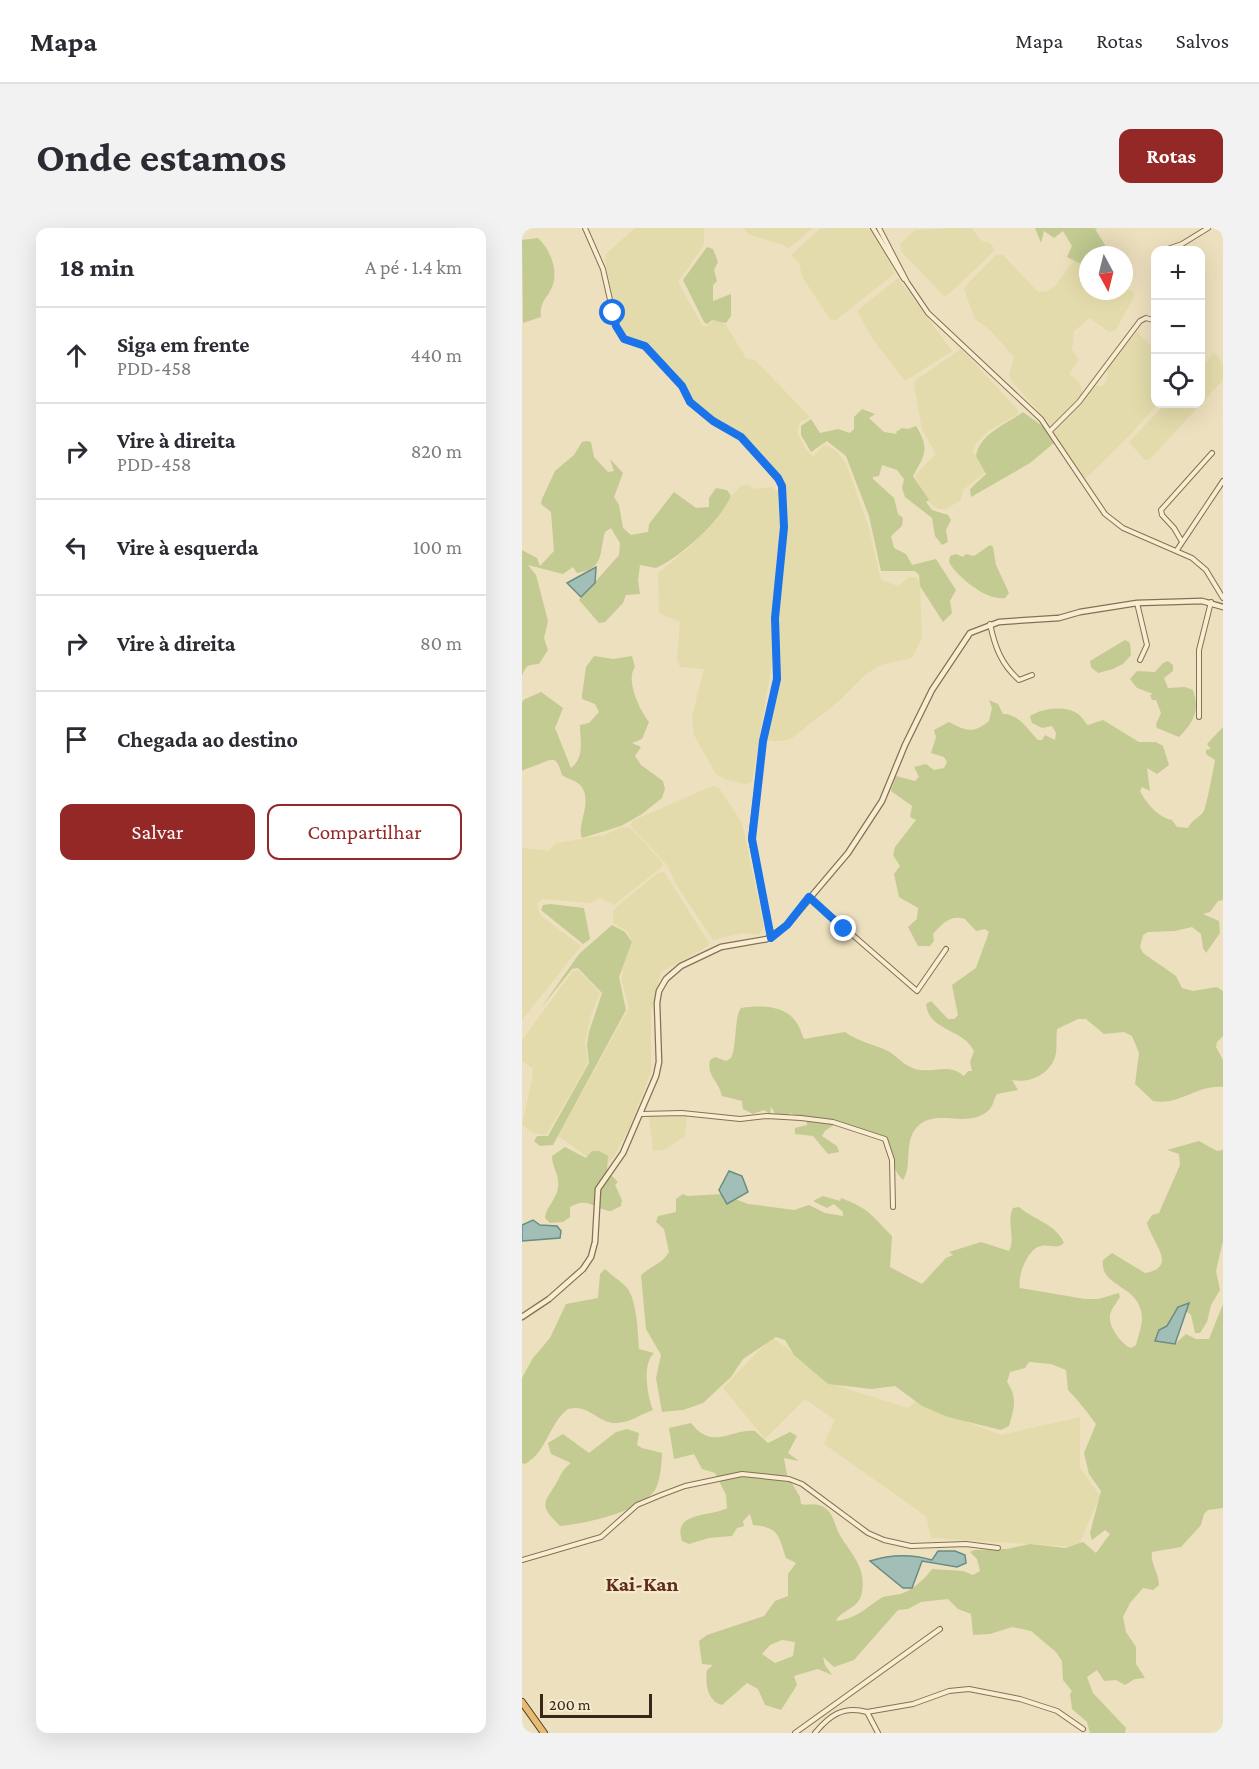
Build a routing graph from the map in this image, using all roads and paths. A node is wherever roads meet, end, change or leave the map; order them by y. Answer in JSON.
{"nodes":[{"id":1,"x":585,"y":228,"type":"edge"},
{"id":2,"x":873,"y":228,"type":"edge"},
{"id":3,"x":879,"y":228,"type":"edge"},
{"id":4,"x":1209,"y":228,"type":"edge"},
{"id":5,"x":1176,"y":246,"type":"edge"},
{"id":6,"x":907,"y":282,"type":"junction"},
{"id":7,"x":1151,"y":320,"type":"edge"},
{"id":8,"x":1050,"y":431,"type":"junction"},
{"id":9,"x":1212,"y":453,"type":"dead end"},
{"id":10,"x":1223,"y":482,"type":"edge"},
{"id":11,"x":1181,"y":540,"type":"junction"},
{"id":12,"x":1177,"y":550,"type":"junction"},
{"id":13,"x":1223,"y":598,"type":"edge"},
{"id":14,"x":1211,"y":602,"type":"junction"},
{"id":15,"x":1137,"y":603,"type":"junction"},
{"id":16,"x":1223,"y":607,"type":"edge"},
{"id":17,"x":990,"y":624,"type":"junction"},
{"id":18,"x":1140,"y":660,"type":"dead end"},
{"id":19,"x":1032,"y":675,"type":"dead end"},
{"id":20,"x":1198,"y":717,"type":"dead end"},
{"id":21,"x":809,"y":897,"type":"junction"},
{"id":22,"x":771,"y":938,"type":"junction"},
{"id":23,"x":946,"y":949,"type":"dead end"},
{"id":24,"x":641,"y":1114,"type":"junction"},
{"id":25,"x":893,"y":1207,"type":"dead end"},
{"id":26,"x":522,"y":1317,"type":"edge"},
{"id":27,"x":998,"y":1548,"type":"dead end"},
{"id":28,"x":522,"y":1560,"type":"edge"},
{"id":29,"x":940,"y":1629,"type":"dead end"},
{"id":30,"x":522,"y":1702,"type":"edge"},
{"id":31,"x":867,"y":1712,"type":"junction"},
{"id":32,"x":1083,"y":1728,"type":"dead end"},
{"id":33,"x":544,"y":1733,"type":"edge"},
{"id":34,"x":795,"y":1733,"type":"edge"},
{"id":35,"x":814,"y":1733,"type":"edge"},
{"id":36,"x":878,"y":1733,"type":"edge"}],
"edges":[{"from":1,"to":22,"type":"street"},
{"from":2,"to":6,"type":"street"},
{"from":3,"to":6,"type":"street"},
{"from":4,"to":5,"type":"street"},
{"from":6,"to":8,"type":"street"},
{"from":7,"to":8,"type":"street"},
{"from":8,"to":12,"type":"street"},
{"from":9,"to":11,"type":"street"},
{"from":10,"to":11,"type":"street"},
{"from":11,"to":12,"type":"street"},
{"from":12,"to":13,"type":"street"},
{"from":14,"to":15,"type":"street"},
{"from":14,"to":16,"type":"street"},
{"from":14,"to":20,"type":"street"},
{"from":15,"to":17,"type":"street"},
{"from":15,"to":18,"type":"street"},
{"from":17,"to":19,"type":"street"},
{"from":17,"to":21,"type":"street"},
{"from":21,"to":22,"type":"street"},
{"from":21,"to":23,"type":"street"},
{"from":22,"to":24,"type":"street"},
{"from":24,"to":25,"type":"street"},
{"from":24,"to":26,"type":"street"},
{"from":27,"to":28,"type":"street"},
{"from":29,"to":34,"type":"street"},
{"from":30,"to":33,"type":"highway"},
{"from":31,"to":32,"type":"street"},
{"from":31,"to":35,"type":"street"},
{"from":31,"to":36,"type":"street"}]}
